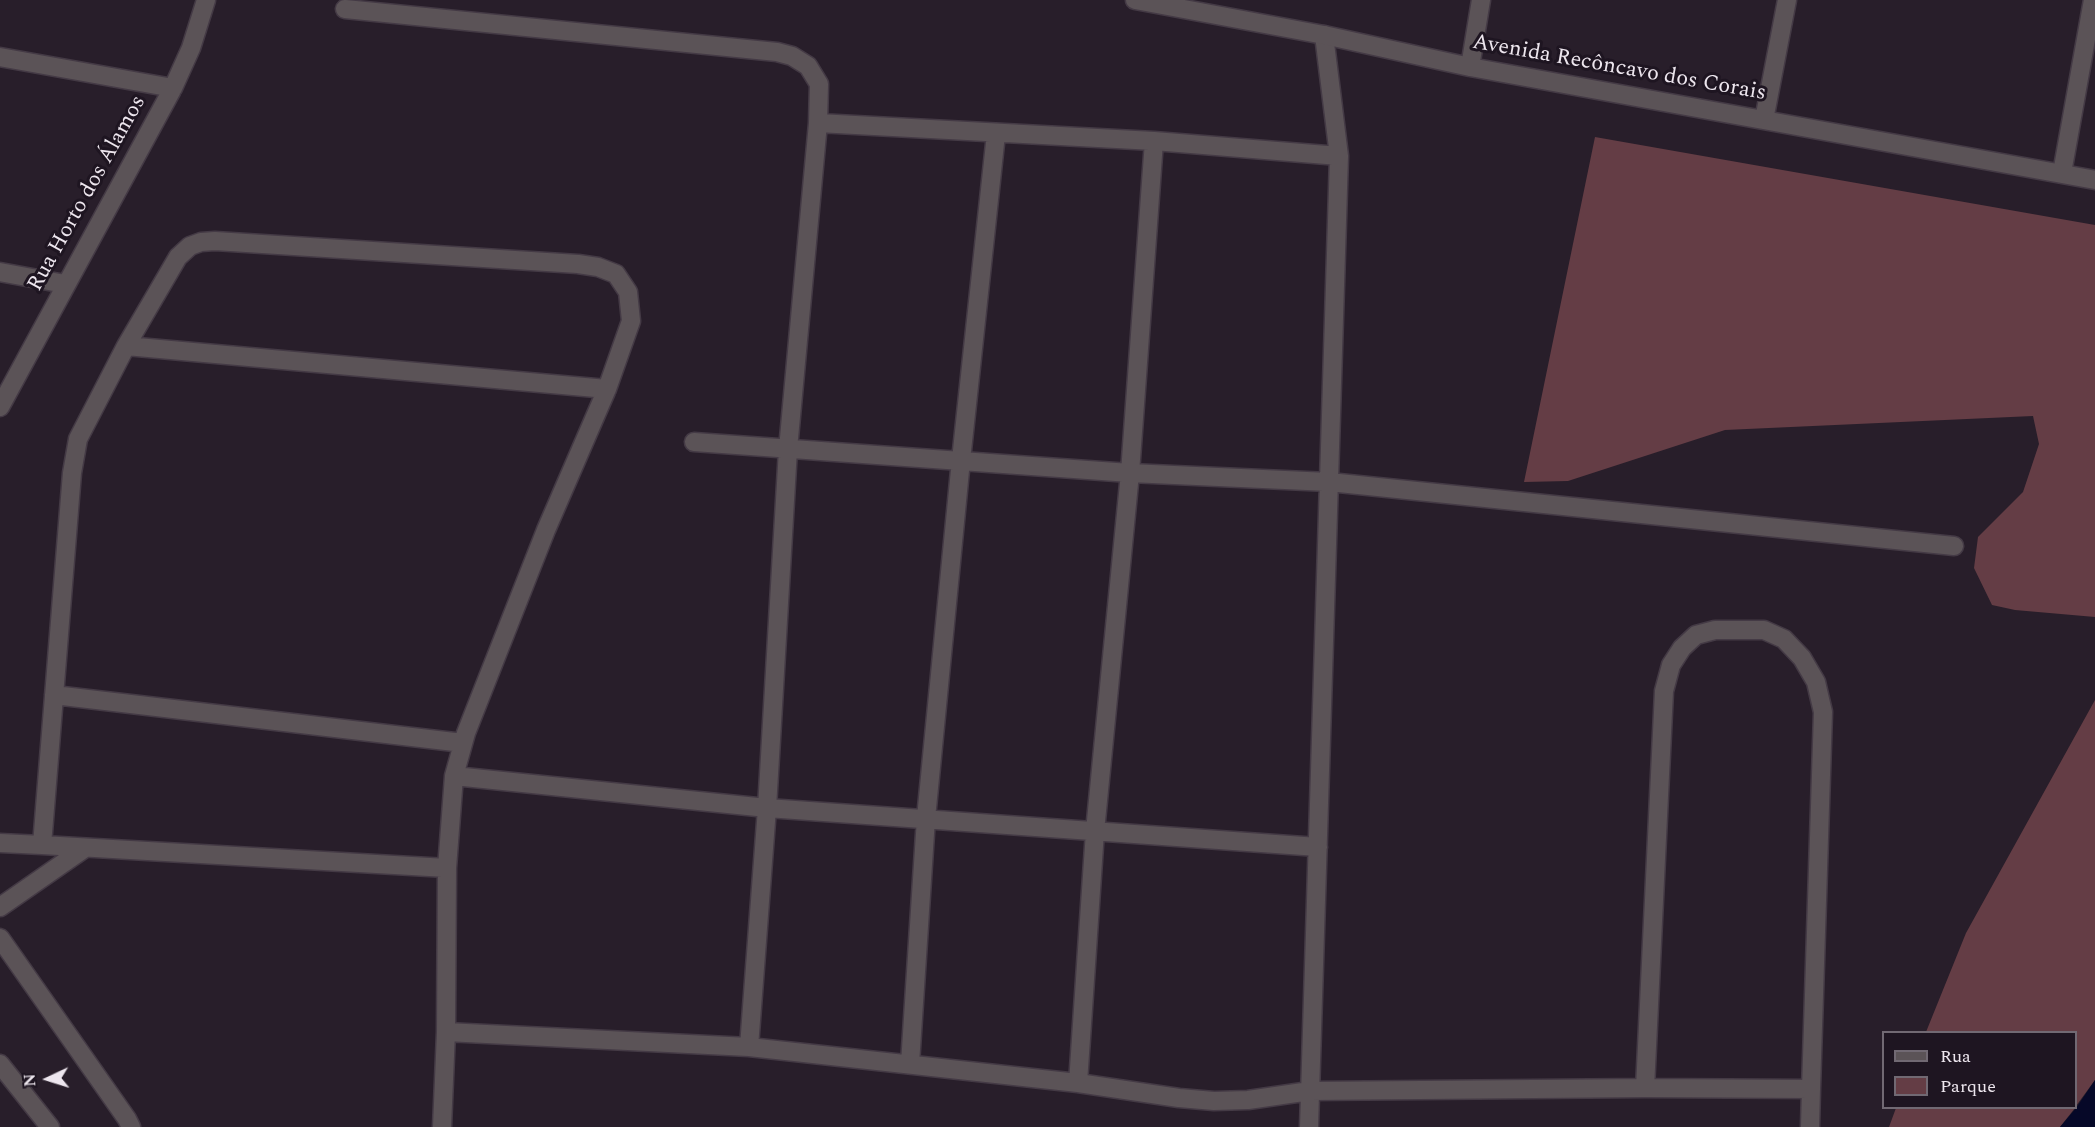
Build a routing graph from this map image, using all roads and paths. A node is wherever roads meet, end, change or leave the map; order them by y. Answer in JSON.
{"nodes":[{"id":1,"x":206,"y":0,"type":"edge"},
{"id":2,"x":1135,"y":0,"type":"edge"},
{"id":3,"x":1481,"y":0,"type":"edge"},
{"id":4,"x":1787,"y":0,"type":"edge"},
{"id":5,"x":2093,"y":0,"type":"edge"},
{"id":6,"x":1171,"y":4,"type":"edge"},
{"id":7,"x":345,"y":9,"type":"dead end"},
{"id":8,"x":1324,"y":35,"type":"junction"},
{"id":9,"x":0,"y":57,"type":"edge"},
{"id":10,"x":1470,"y":67,"type":"junction"},
{"id":11,"x":173,"y":88,"type":"junction"},
{"id":12,"x":1764,"y":120,"type":"junction"},
{"id":13,"x":818,"y":123,"type":"junction"},
{"id":14,"x":996,"y":134,"type":"junction"},
{"id":15,"x":1154,"y":141,"type":"junction"},
{"id":16,"x":1339,"y":156,"type":"junction"},
{"id":17,"x":2062,"y":173,"type":"junction"},
{"id":18,"x":2095,"y":180,"type":"edge"},
{"id":19,"x":0,"y":272,"type":"edge"},
{"id":20,"x":65,"y":284,"type":"junction"},
{"id":21,"x":126,"y":346,"type":"junction"},
{"id":22,"x":607,"y":389,"type":"junction"},
{"id":23,"x":0,"y":406,"type":"edge"},
{"id":24,"x":694,"y":442,"type":"dead end"},
{"id":25,"x":788,"y":449,"type":"junction"},
{"id":26,"x":961,"y":460,"type":"junction"},
{"id":27,"x":1130,"y":473,"type":"junction"},
{"id":28,"x":1329,"y":482,"type":"junction"},
{"id":29,"x":1954,"y":546,"type":"dead end"},
{"id":30,"x":54,"y":695,"type":"junction"},
{"id":31,"x":463,"y":743,"type":"junction"},
{"id":32,"x":454,"y":776,"type":"junction"},
{"id":33,"x":767,"y":808,"type":"junction"},
{"id":34,"x":926,"y":818,"type":"junction"},
{"id":35,"x":1095,"y":831,"type":"junction"},
{"id":36,"x":0,"y":843,"type":"edge"},
{"id":37,"x":42,"y":845,"type":"junction"},
{"id":38,"x":1318,"y":846,"type":"junction"},
{"id":39,"x":85,"y":848,"type":"junction"},
{"id":40,"x":447,"y":868,"type":"junction"},
{"id":41,"x":0,"y":907,"type":"edge"},
{"id":42,"x":0,"y":938,"type":"edge"},
{"id":43,"x":446,"y":1032,"type":"junction"},
{"id":44,"x":748,"y":1047,"type":"junction"},
{"id":45,"x":0,"y":1064,"type":"edge"},
{"id":46,"x":910,"y":1064,"type":"junction"},
{"id":47,"x":1078,"y":1083,"type":"junction"},
{"id":48,"x":1645,"y":1088,"type":"junction"},
{"id":49,"x":1810,"y":1089,"type":"junction"},
{"id":50,"x":1310,"y":1091,"type":"junction"},
{"id":51,"x":50,"y":1127,"type":"edge"},
{"id":52,"x":130,"y":1127,"type":"edge"},
{"id":53,"x":442,"y":1127,"type":"edge"},
{"id":54,"x":1309,"y":1127,"type":"edge"},
{"id":55,"x":1810,"y":1127,"type":"edge"}],
"edges":[{"from":1,"to":11,"type":"street","name":"Rua Horto dos Álamos"},
{"from":2,"to":6,"type":"street","name":"Avenida Recôncavo dos Corais"},
{"from":3,"to":10,"type":"street"},
{"from":4,"to":12,"type":"street"},
{"from":5,"to":17,"type":"street"},
{"from":6,"to":8,"type":"street","name":"Avenida Recôncavo dos Corais"},
{"from":7,"to":13,"type":"street"},
{"from":8,"to":10,"type":"street","name":"Avenida Recôncavo dos Corais"},
{"from":8,"to":16,"type":"street"},
{"from":9,"to":11,"type":"street"},
{"from":10,"to":12,"type":"street","name":"Avenida Recôncavo dos Corais"},
{"from":11,"to":20,"type":"street","name":"Rua Horto dos Álamos"},
{"from":12,"to":17,"type":"street","name":"Avenida Recôncavo dos Corais"},
{"from":13,"to":14,"type":"street"},
{"from":13,"to":25,"type":"street"},
{"from":14,"to":15,"type":"street"},
{"from":14,"to":26,"type":"street"},
{"from":15,"to":16,"type":"street"},
{"from":15,"to":27,"type":"street"},
{"from":16,"to":28,"type":"street"},
{"from":17,"to":18,"type":"street","name":"Avenida Recôncavo dos Corais"},
{"from":19,"to":20,"type":"street"},
{"from":20,"to":23,"type":"street","name":"Rua Horto dos Álamos"},
{"from":21,"to":22,"type":"street"},
{"from":21,"to":22,"type":"street"},
{"from":21,"to":30,"type":"street"},
{"from":22,"to":31,"type":"street"},
{"from":24,"to":25,"type":"street"},
{"from":25,"to":26,"type":"street"},
{"from":25,"to":33,"type":"street"},
{"from":26,"to":27,"type":"street"},
{"from":26,"to":34,"type":"street"},
{"from":27,"to":28,"type":"street"},
{"from":27,"to":35,"type":"street"},
{"from":28,"to":29,"type":"street"},
{"from":28,"to":38,"type":"street"},
{"from":30,"to":31,"type":"street"},
{"from":30,"to":37,"type":"street"},
{"from":31,"to":32,"type":"street"},
{"from":32,"to":33,"type":"street"},
{"from":32,"to":40,"type":"street"},
{"from":33,"to":34,"type":"street"},
{"from":33,"to":44,"type":"street"},
{"from":34,"to":35,"type":"street"},
{"from":34,"to":46,"type":"street"},
{"from":35,"to":38,"type":"street"},
{"from":35,"to":47,"type":"street"},
{"from":36,"to":37,"type":"street"},
{"from":37,"to":39,"type":"street"},
{"from":38,"to":50,"type":"street"},
{"from":39,"to":40,"type":"street"},
{"from":39,"to":41,"type":"street"},
{"from":40,"to":43,"type":"street"},
{"from":42,"to":52,"type":"street"},
{"from":43,"to":44,"type":"street"},
{"from":43,"to":53,"type":"street"},
{"from":44,"to":46,"type":"street"},
{"from":45,"to":51,"type":"street"},
{"from":46,"to":47,"type":"street"},
{"from":47,"to":50,"type":"street"},
{"from":48,"to":49,"type":"street"},
{"from":48,"to":49,"type":"street"},
{"from":48,"to":50,"type":"street"},
{"from":49,"to":55,"type":"street"},
{"from":50,"to":54,"type":"street"}]}
